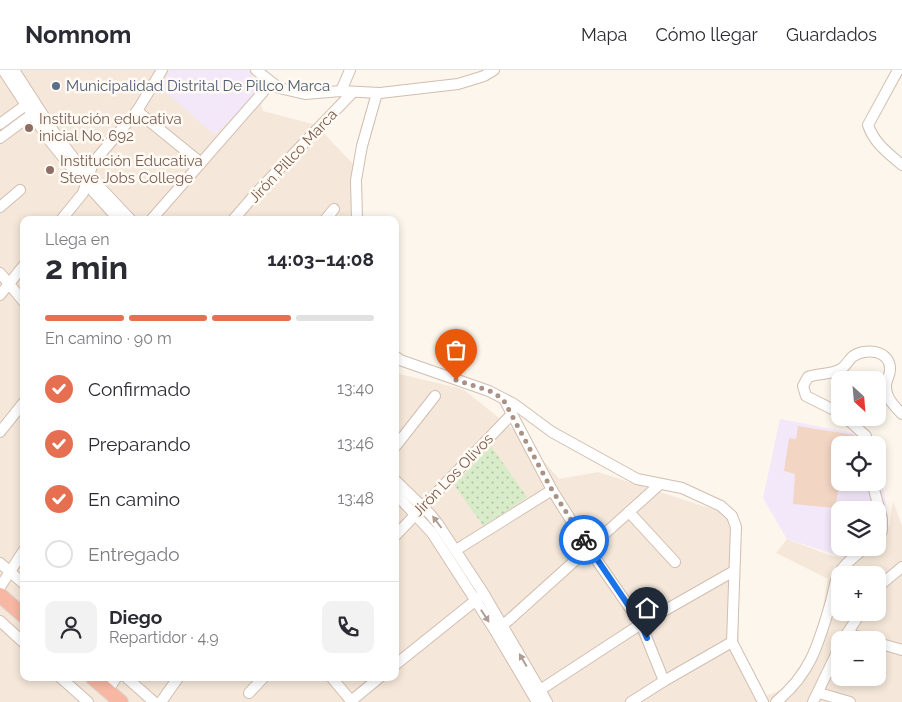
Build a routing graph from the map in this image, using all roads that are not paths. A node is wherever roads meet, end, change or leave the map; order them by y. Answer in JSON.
{"nodes":[{"id":1,"x":3,"y":70,"type":"edge"},
{"id":2,"x":14,"y":70,"type":"edge"},
{"id":3,"x":162,"y":70,"type":"edge"},
{"id":4,"x":256,"y":70,"type":"edge"},
{"id":5,"x":350,"y":70,"type":"edge"},
{"id":6,"x":494,"y":70,"type":"edge"},
{"id":7,"x":898,"y":70,"type":"edge"},
{"id":8,"x":341,"y":91,"type":"junction"},
{"id":9,"x":263,"y":92,"type":"dead end"},
{"id":10,"x":353,"y":92,"type":"junction"},
{"id":11,"x":377,"y":93,"type":"junction"},
{"id":12,"x":29,"y":102,"type":"junction"},
{"id":13,"x":137,"y":110,"type":"junction"},
{"id":14,"x":36,"y":112,"type":"junction"},
{"id":15,"x":0,"y":124,"type":"edge"},
{"id":16,"x":0,"y":138,"type":"edge"},
{"id":17,"x":201,"y":163,"type":"junction"},
{"id":18,"x":902,"y":165,"type":"edge"},
{"id":19,"x":87,"y":179,"type":"junction"},
{"id":20,"x":20,"y":190,"type":"dead end"},
{"id":21,"x":0,"y":207,"type":"edge"},
{"id":22,"x":334,"y":209,"type":"dead end"},
{"id":23,"x":64,"y":216,"type":"edge"},
{"id":24,"x":116,"y":216,"type":"edge"},
{"id":25,"x":127,"y":216,"type":"edge"},
{"id":26,"x":155,"y":216,"type":"edge"},
{"id":27,"x":237,"y":216,"type":"edge"},
{"id":28,"x":328,"y":216,"type":"edge"},
{"id":29,"x":357,"y":216,"type":"edge"},
{"id":30,"x":20,"y":270,"type":"edge"},
{"id":31,"x":0,"y":273,"type":"edge"},
{"id":32,"x":9,"y":283,"type":"junction"},
{"id":33,"x":0,"y":295,"type":"edge"},
{"id":34,"x":20,"y":297,"type":"edge"},
{"id":35,"x":399,"y":359,"type":"edge"},
{"id":36,"x":834,"y":371,"type":"edge"},
{"id":37,"x":831,"y":372,"type":"edge"},
{"id":38,"x":886,"y":383,"type":"edge"},
{"id":39,"x":886,"y":394,"type":"edge"},
{"id":40,"x":436,"y":396,"type":"dead end"},
{"id":41,"x":503,"y":399,"type":"junction"},
{"id":42,"x":20,"y":407,"type":"edge"},
{"id":43,"x":831,"y":408,"type":"edge"},
{"id":44,"x":512,"y":414,"type":"junction"},
{"id":45,"x":902,"y":414,"type":"edge"},
{"id":46,"x":855,"y":426,"type":"edge"},
{"id":47,"x":0,"y":432,"type":"edge"},
{"id":48,"x":866,"y":436,"type":"edge"},
{"id":49,"x":399,"y":441,"type":"edge"},
{"id":50,"x":660,"y":484,"type":"junction"},
{"id":51,"x":399,"y":485,"type":"edge"},
{"id":52,"x":552,"y":490,"type":"junction"},
{"id":53,"x":399,"y":496,"type":"edge"},
{"id":54,"x":420,"y":510,"type":"junction"},
{"id":55,"x":629,"y":512,"type":"junction"},
{"id":56,"x":399,"y":532,"type":"edge"},
{"id":57,"x":589,"y":549,"type":"junction"},
{"id":58,"x":456,"y":550,"type":"junction"},
{"id":59,"x":20,"y":556,"type":"edge"},
{"id":60,"x":854,"y":556,"type":"edge"},
{"id":61,"x":675,"y":562,"type":"dead end"},
{"id":62,"x":0,"y":563,"type":"edge"},
{"id":63,"x":902,"y":566,"type":"edge"},
{"id":64,"x":9,"y":571,"type":"junction"},
{"id":65,"x":734,"y":571,"type":"junction"},
{"id":66,"x":886,"y":580,"type":"edge"},
{"id":67,"x":20,"y":581,"type":"edge"},
{"id":68,"x":0,"y":587,"type":"edge"},
{"id":69,"x":0,"y":595,"type":"edge"},
{"id":70,"x":479,"y":597,"type":"junction"},
{"id":71,"x":20,"y":612,"type":"edge"},
{"id":72,"x":0,"y":620,"type":"edge"},
{"id":73,"x":502,"y":624,"type":"junction"},
{"id":74,"x":641,"y":624,"type":"junction"},
{"id":75,"x":20,"y":639,"type":"edge"},
{"id":76,"x":732,"y":642,"type":"junction"},
{"id":77,"x":886,"y":645,"type":"edge"},
{"id":78,"x":902,"y":650,"type":"edge"},
{"id":79,"x":399,"y":662,"type":"edge"},
{"id":80,"x":831,"y":666,"type":"edge"},
{"id":81,"x":664,"y":680,"type":"junction"},
{"id":82,"x":64,"y":681,"type":"edge"},
{"id":83,"x":98,"y":681,"type":"edge"},
{"id":84,"x":114,"y":681,"type":"edge"},
{"id":85,"x":130,"y":681,"type":"edge"},
{"id":86,"x":176,"y":681,"type":"edge"},
{"id":87,"x":261,"y":681,"type":"edge"},
{"id":88,"x":334,"y":681,"type":"edge"},
{"id":89,"x":375,"y":681,"type":"edge"},
{"id":90,"x":108,"y":690,"type":"junction"},
{"id":91,"x":540,"y":690,"type":"junction"},
{"id":92,"x":249,"y":694,"type":"dead end"},
{"id":93,"x":816,"y":698,"type":"edge"},
{"id":94,"x":351,"y":701,"type":"edge"},
{"id":95,"x":88,"y":702,"type":"edge"},
{"id":96,"x":121,"y":702,"type":"edge"},
{"id":97,"x":154,"y":702,"type":"edge"},
{"id":98,"x":161,"y":702,"type":"edge"},
{"id":99,"x":537,"y":702,"type":"edge"},
{"id":100,"x":547,"y":702,"type":"edge"},
{"id":101,"x":632,"y":702,"type":"edge"},
{"id":102,"x":762,"y":702,"type":"edge"},
{"id":103,"x":776,"y":702,"type":"edge"},
{"id":104,"x":850,"y":702,"type":"edge"}],
"edges":[{"from":1,"to":12,"type":"street"},
{"from":2,"to":12,"type":"street"},
{"from":3,"to":13,"type":"street"},
{"from":4,"to":8,"type":"street"},
{"from":5,"to":8,"type":"street"},
{"from":6,"to":11,"type":"street"},
{"from":7,"to":18,"type":"street"},
{"from":8,"to":10,"type":"street"},
{"from":9,"to":17,"type":"street"},
{"from":10,"to":11,"type":"street"},
{"from":10,"to":27,"type":"street","name":"Jirón Pillco Marca"},
{"from":11,"to":29,"type":"street"},
{"from":12,"to":14,"type":"street"},
{"from":12,"to":15,"type":"street"},
{"from":13,"to":17,"type":"street"},
{"from":13,"to":19,"type":"street"},
{"from":14,"to":16,"type":"street"},
{"from":14,"to":19,"type":"street"},
{"from":17,"to":26,"type":"street"},
{"from":19,"to":23,"type":"street"},
{"from":19,"to":24,"type":"street"},
{"from":19,"to":25,"type":"street"},
{"from":20,"to":21,"type":"street"},
{"from":22,"to":28,"type":"street"},
{"from":30,"to":32,"type":"street"},
{"from":31,"to":32,"type":"street"},
{"from":32,"to":33,"type":"street"},
{"from":32,"to":34,"type":"street"},
{"from":35,"to":41,"type":"street"},
{"from":36,"to":38,"type":"street"},
{"from":37,"to":43,"type":"street"},
{"from":39,"to":45,"type":"street"},
{"from":40,"to":49,"type":"street"},
{"from":41,"to":44,"type":"street"},
{"from":41,"to":50,"type":"street"},
{"from":42,"to":47,"type":"street"},
{"from":44,"to":52,"type":"street"},
{"from":44,"to":54,"type":"street","name":"Jirón Los Olivos"},
{"from":46,"to":48,"type":"street"},
{"from":50,"to":55,"type":"street"},
{"from":50,"to":65,"type":"street"},
{"from":51,"to":54,"type":"street"},
{"from":52,"to":57,"type":"street"},
{"from":52,"to":58,"type":"street"},
{"from":53,"to":54,"type":"street"},
{"from":54,"to":56,"type":"street","name":"Jirón Los Olivos"},
{"from":58,"to":54,"type":"street","one_way":true},
{"from":54,"to":70,"type":"street"},
{"from":55,"to":57,"type":"street"},
{"from":55,"to":61,"type":"street"},
{"from":57,"to":73,"type":"street"},
{"from":57,"to":74,"type":"street"},
{"from":58,"to":70,"type":"street"},
{"from":59,"to":64,"type":"street"},
{"from":60,"to":103,"type":"street"},
{"from":62,"to":64,"type":"street"},
{"from":63,"to":66,"type":"street"},
{"from":64,"to":67,"type":"street"},
{"from":64,"to":68,"type":"street"},
{"from":65,"to":74,"type":"street"},
{"from":65,"to":76,"type":"street"},
{"from":69,"to":71,"type":"highway"},
{"from":70,"to":73,"type":"street"},
{"from":70,"to":79,"type":"street"},
{"from":70,"to":99,"type":"street","one_way":true},
{"from":72,"to":75,"type":"street"},
{"from":91,"to":73,"type":"street","one_way":true},
{"from":74,"to":81,"type":"street"},
{"from":74,"to":91,"type":"street"},
{"from":76,"to":81,"type":"street"},
{"from":76,"to":102,"type":"street"},
{"from":77,"to":78,"type":"street"},
{"from":80,"to":93,"type":"street"},
{"from":81,"to":101,"type":"street"},
{"from":82,"to":95,"type":"street"},
{"from":83,"to":90,"type":"highway"},
{"from":84,"to":90,"type":"street"},
{"from":85,"to":97,"type":"street"},
{"from":86,"to":98,"type":"street"},
{"from":87,"to":92,"type":"street"},
{"from":88,"to":94,"type":"street"},
{"from":89,"to":94,"type":"street"},
{"from":90,"to":96,"type":"highway"},
{"from":91,"to":100,"type":"street"},
{"from":93,"to":104,"type":"street"}]}
